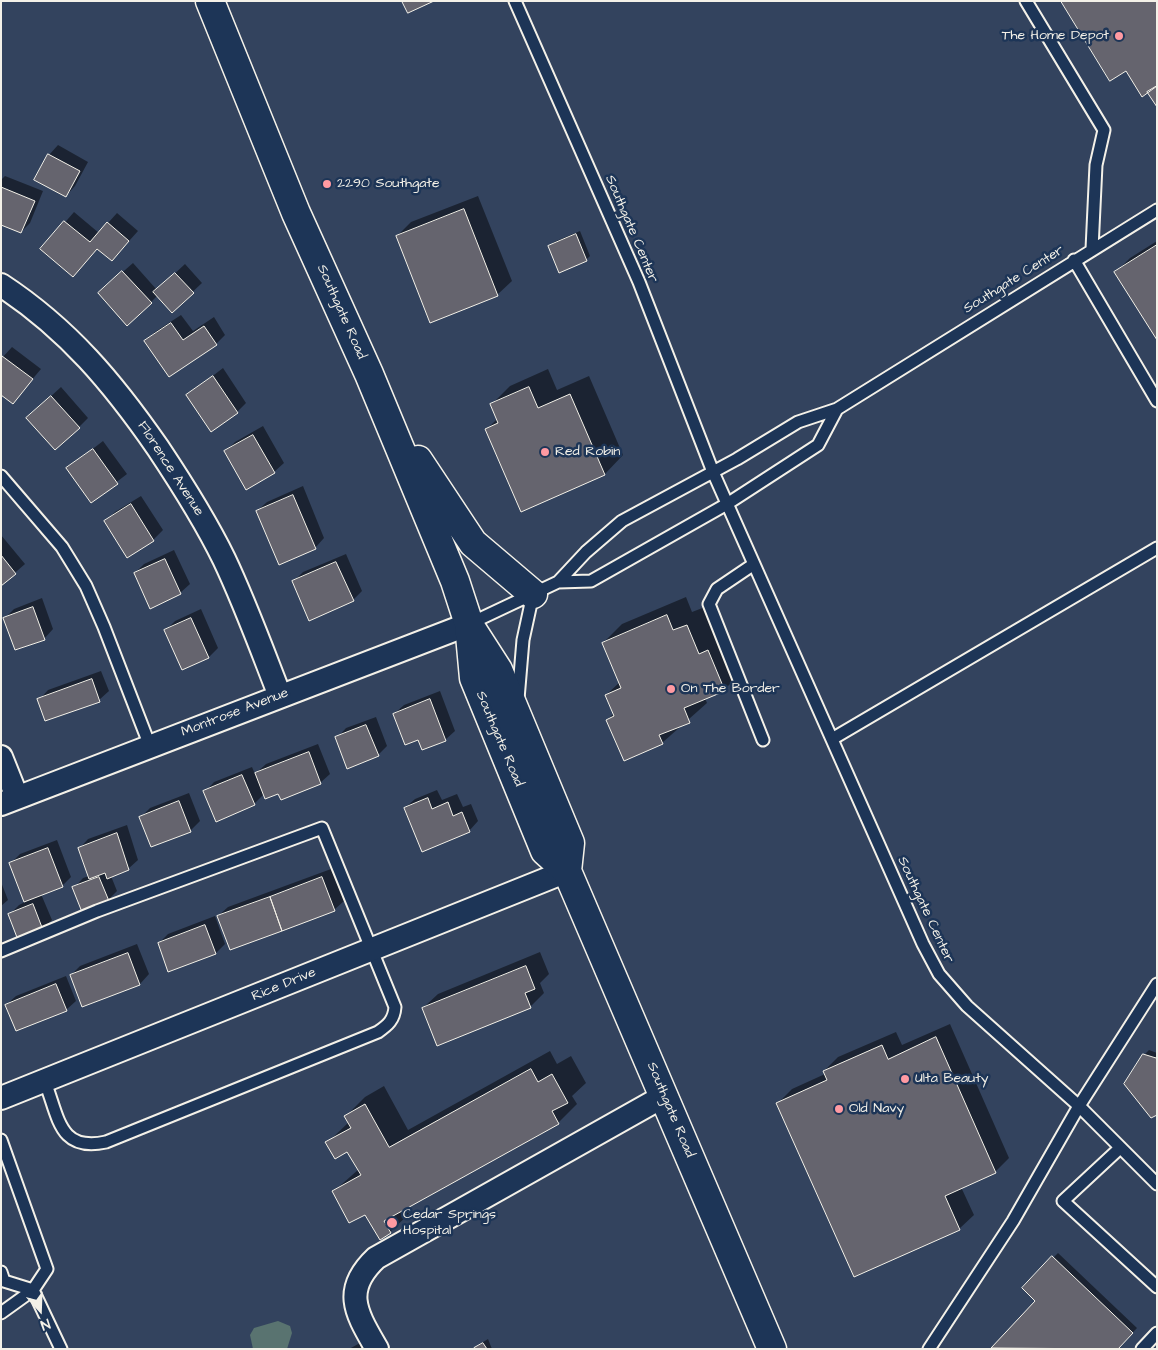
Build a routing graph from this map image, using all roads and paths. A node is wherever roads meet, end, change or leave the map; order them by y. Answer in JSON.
{"nodes":[{"id":1,"x":210,"y":1,"type":"edge"},
{"id":2,"x":515,"y":1,"type":"edge"},
{"id":3,"x":1026,"y":1,"type":"edge"},
{"id":4,"x":1157,"y":210,"type":"edge"},
{"id":5,"x":1092,"y":248,"type":"junction"},
{"id":6,"x":1074,"y":260,"type":"junction"},
{"id":7,"x":1,"y":285,"type":"edge"},
{"id":8,"x":1157,"y":400,"type":"edge"},
{"id":9,"x":382,"y":404,"type":"junction"},
{"id":10,"x":837,"y":409,"type":"junction"},
{"id":11,"x":713,"y":472,"type":"junction"},
{"id":12,"x":1,"y":476,"type":"edge"},
{"id":13,"x":727,"y":504,"type":"junction"},
{"id":14,"x":1157,"y":548,"type":"edge"},
{"id":15,"x":754,"y":564,"type":"junction"},
{"id":16,"x":558,"y":582,"type":"junction"},
{"id":17,"x":533,"y":594,"type":"junction"},
{"id":18,"x":469,"y":624,"type":"junction"},
{"id":19,"x":280,"y":696,"type":"junction"},
{"id":20,"x":517,"y":716,"type":"junction"},
{"id":21,"x":832,"y":739,"type":"junction"},
{"id":22,"x":763,"y":740,"type":"dead end"},
{"id":23,"x":150,"y":746,"type":"junction"},
{"id":24,"x":1,"y":757,"type":"edge"},
{"id":25,"x":9,"y":800,"type":"edge"},
{"id":26,"x":567,"y":871,"type":"junction"},
{"id":27,"x":372,"y":949,"type":"junction"},
{"id":28,"x":1,"y":951,"type":"edge"},
{"id":29,"x":1157,"y":984,"type":"edge"},
{"id":30,"x":45,"y":1082,"type":"junction"},
{"id":31,"x":664,"y":1096,"type":"junction"},
{"id":32,"x":1,"y":1098,"type":"edge"},
{"id":33,"x":1079,"y":1106,"type":"junction"},
{"id":34,"x":1,"y":1140,"type":"edge"},
{"id":35,"x":1120,"y":1148,"type":"junction"},
{"id":36,"x":1157,"y":1184,"type":"edge"},
{"id":37,"x":1,"y":1272,"type":"edge"},
{"id":38,"x":1157,"y":1288,"type":"edge"},
{"id":39,"x":32,"y":1290,"type":"junction"},
{"id":40,"x":1,"y":1313,"type":"edge"},
{"id":41,"x":1157,"y":1333,"type":"edge"},
{"id":42,"x":61,"y":1349,"type":"edge"},
{"id":43,"x":377,"y":1349,"type":"edge"},
{"id":44,"x":772,"y":1349,"type":"edge"},
{"id":45,"x":929,"y":1349,"type":"edge"},
{"id":46,"x":1142,"y":1349,"type":"edge"}],
"edges":[{"from":1,"to":9,"type":"street","name":"Southgate Road"},
{"from":2,"to":11,"type":"lane","name":"Southgate Center"},
{"from":3,"to":5,"type":"lane"},
{"from":4,"to":5,"type":"lane","name":"Southgate Center"},
{"from":5,"to":6,"type":"lane","name":"Southgate Center"},
{"from":6,"to":8,"type":"lane"},
{"from":6,"to":10,"type":"lane","name":"Southgate Center"},
{"from":7,"to":19,"type":"street","name":"Florence Avenue"},
{"from":9,"to":17,"type":"street"},
{"from":9,"to":18,"type":"street","name":"Southgate Road"},
{"from":10,"to":11,"type":"lane","name":"Southgate Center"},
{"from":10,"to":13,"type":"lane","name":"Southgate Center"},
{"from":11,"to":13,"type":"lane","name":"Southgate Center"},
{"from":11,"to":16,"type":"lane","name":"Southgate Center"},
{"from":12,"to":23,"type":"lane"},
{"from":13,"to":15,"type":"lane","name":"Southgate Center"},
{"from":13,"to":16,"type":"lane","name":"Southgate Center"},
{"from":14,"to":21,"type":"lane"},
{"from":15,"to":21,"type":"lane","name":"Southgate Center"},
{"from":15,"to":22,"type":"lane"},
{"from":16,"to":17,"type":"lane","name":"Southgate Center"},
{"from":17,"to":18,"type":"lane","name":"Southgate Center"},
{"from":17,"to":20,"type":"lane"},
{"from":18,"to":19,"type":"street","name":"Montrose Avenue"},
{"from":18,"to":20,"type":"street","name":"Southgate Road"},
{"from":18,"to":26,"type":"street","name":"Southgate Road"},
{"from":19,"to":23,"type":"street","name":"Montrose Avenue"},
{"from":20,"to":26,"type":"street","name":"Southgate Road"},
{"from":21,"to":33,"type":"lane","name":"Southgate Center"},
{"from":23,"to":25,"type":"street","name":"Montrose Avenue"},
{"from":24,"to":25,"type":"street"},
{"from":26,"to":27,"type":"street","name":"Rice Drive"},
{"from":26,"to":31,"type":"street","name":"Southgate Road"},
{"from":27,"to":28,"type":"lane"},
{"from":27,"to":30,"type":"street","name":"Rice Drive"},
{"from":27,"to":30,"type":"lane"},
{"from":29,"to":33,"type":"lane"},
{"from":30,"to":32,"type":"street","name":"Rice Drive"},
{"from":31,"to":43,"type":"street"},
{"from":31,"to":44,"type":"street","name":"Southgate Road"},
{"from":33,"to":35,"type":"lane","name":"Southgate Center"},
{"from":33,"to":45,"type":"lane"},
{"from":34,"to":39,"type":"lane"},
{"from":35,"to":36,"type":"lane","name":"Southgate Center"},
{"from":35,"to":38,"type":"lane"},
{"from":37,"to":39,"type":"lane"},
{"from":39,"to":40,"type":"lane"},
{"from":39,"to":42,"type":"lane"},
{"from":41,"to":46,"type":"lane"}]}
